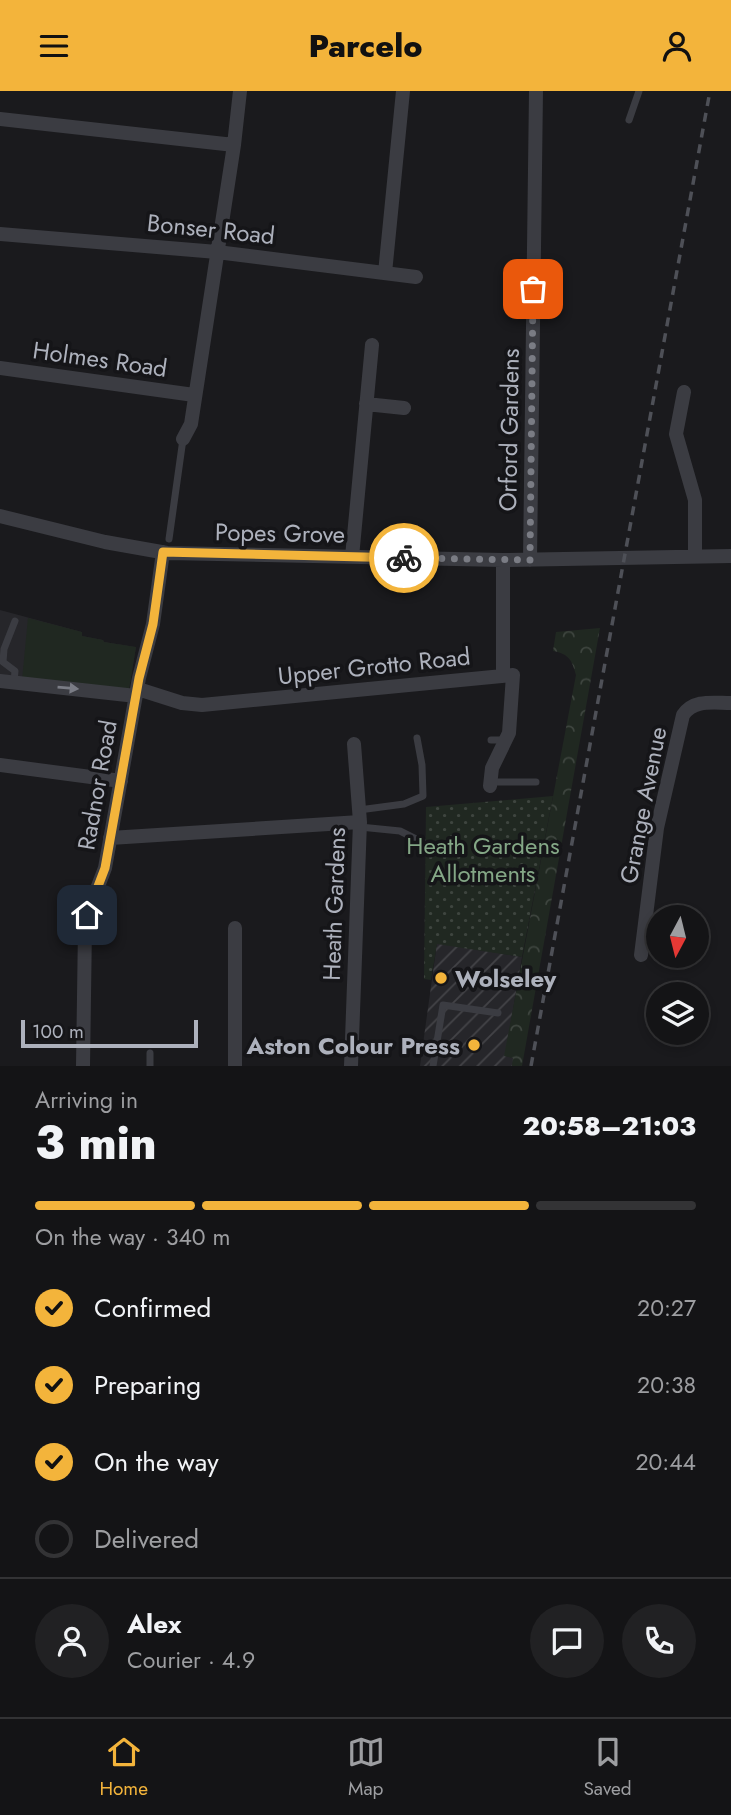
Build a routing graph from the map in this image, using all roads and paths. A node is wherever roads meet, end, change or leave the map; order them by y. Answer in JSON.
{"nodes":[{"id":1,"x":240,"y":91,"type":"edge"},
{"id":2,"x":403,"y":91,"type":"edge"},
{"id":3,"x":536,"y":91,"type":"edge"},
{"id":4,"x":639,"y":91,"type":"edge"},
{"id":5,"x":0,"y":119,"type":"edge"},
{"id":6,"x":629,"y":120,"type":"dead end"},
{"id":7,"x":234,"y":145,"type":"junction"},
{"id":8,"x":0,"y":234,"type":"edge"},
{"id":9,"x":217,"y":252,"type":"junction"},
{"id":10,"x":384,"y":273,"type":"junction"},
{"id":11,"x":416,"y":277,"type":"dead end"},
{"id":12,"x":372,"y":345,"type":"dead end"},
{"id":13,"x":0,"y":368,"type":"edge"},
{"id":14,"x":684,"y":392,"type":"dead end"},
{"id":15,"x":194,"y":395,"type":"junction"},
{"id":16,"x":366,"y":404,"type":"junction"},
{"id":17,"x":404,"y":408,"type":"dead end"},
{"id":18,"x":183,"y":439,"type":"joint"},
{"id":19,"x":0,"y":516,"type":"edge"},
{"id":20,"x":166,"y":546,"type":"junction"},
{"id":21,"x":695,"y":556,"type":"junction"},
{"id":22,"x":731,"y":556,"type":"edge"},
{"id":23,"x":352,"y":557,"type":"junction"},
{"id":24,"x":503,"y":560,"type":"junction"},
{"id":25,"x":530,"y":560,"type":"junction"},
{"id":26,"x":15,"y":621,"type":"dead end"},
{"id":27,"x":503,"y":676,"type":"junction"},
{"id":28,"x":7,"y":682,"type":"edge"},
{"id":29,"x":137,"y":692,"type":"junction"},
{"id":30,"x":731,"y":703,"type":"edge"},
{"id":31,"x":417,"y":738,"type":"dead end"},
{"id":32,"x":491,"y":740,"type":"dead end"},
{"id":33,"x":506,"y":740,"type":"junction"},
{"id":34,"x":354,"y":744,"type":"dead end"},
{"id":35,"x":0,"y":765,"type":"edge"},
{"id":36,"x":121,"y":782,"type":"junction"},
{"id":37,"x":536,"y":782,"type":"dead end"},
{"id":38,"x":490,"y":784,"type":"joint"},
{"id":39,"x":360,"y":820,"type":"junction"},
{"id":40,"x":110,"y":838,"type":"junction"},
{"id":41,"x":426,"y":844,"type":"dead end"},
{"id":42,"x":234,"y":928,"type":"dead end"},
{"id":43,"x":641,"y":955,"type":"dead end"},
{"id":44,"x":498,"y":1013,"type":"dead end"},
{"id":45,"x":150,"y":1053,"type":"dead end"},
{"id":46,"x":83,"y":1066,"type":"edge"},
{"id":47,"x":149,"y":1066,"type":"edge"},
{"id":48,"x":235,"y":1066,"type":"edge"},
{"id":49,"x":351,"y":1066,"type":"edge"},
{"id":50,"x":433,"y":1066,"type":"edge"}],
"edges":[{"from":1,"to":7,"type":"street"},
{"from":2,"to":10,"type":"street"},
{"from":3,"to":25,"type":"street","name":"Orford Gardens"},
{"from":4,"to":6,"type":"lane"},
{"from":5,"to":7,"type":"street"},
{"from":7,"to":9,"type":"street"},
{"from":8,"to":9,"type":"street","name":"Bonser Road"},
{"from":9,"to":10,"type":"street","name":"Bonser Road"},
{"from":9,"to":15,"type":"street"},
{"from":10,"to":11,"type":"street","name":"Bonser Road"},
{"from":12,"to":16,"type":"street"},
{"from":13,"to":15,"type":"street","name":"Holmes Road"},
{"from":14,"to":21,"type":"street"},
{"from":15,"to":18,"type":"street"},
{"from":16,"to":17,"type":"street"},
{"from":16,"to":23,"type":"street"},
{"from":18,"to":20,"type":"lane"},
{"from":19,"to":20,"type":"street","name":"Popes Grove"},
{"from":20,"to":23,"type":"street","name":"Popes Grove"},
{"from":20,"to":29,"type":"street","name":"Radnor Road"},
{"from":21,"to":22,"type":"street","name":"Popes Grove"},
{"from":21,"to":25,"type":"street","name":"Popes Grove"},
{"from":23,"to":24,"type":"street","name":"Popes Grove"},
{"from":24,"to":25,"type":"street","name":"Popes Grove"},
{"from":24,"to":27,"type":"street","name":"Upper Grotto Road"},
{"from":26,"to":28,"type":"lane"},
{"from":27,"to":29,"type":"street","name":"Upper Grotto Road"},
{"from":27,"to":33,"type":"street"},
{"from":28,"to":29,"type":"street","name":"Upper Grotto Road","one_way":true},
{"from":29,"to":36,"type":"street","name":"Radnor Road"},
{"from":30,"to":43,"type":"street","name":"Grange Avenue"},
{"from":31,"to":39,"type":"lane"},
{"from":32,"to":33,"type":"lane"},
{"from":33,"to":38,"type":"street"},
{"from":34,"to":39,"type":"street","name":"Heath Gardens"},
{"from":35,"to":36,"type":"street"},
{"from":36,"to":40,"type":"street","name":"Radnor Road"},
{"from":37,"to":38,"type":"lane"},
{"from":39,"to":40,"type":"street"},
{"from":39,"to":41,"type":"lane"},
{"from":39,"to":49,"type":"street","name":"Heath Gardens"},
{"from":40,"to":46,"type":"street","name":"Radnor Road"},
{"from":42,"to":48,"type":"street"},
{"from":44,"to":50,"type":"lane"},
{"from":45,"to":47,"type":"lane"}]}
